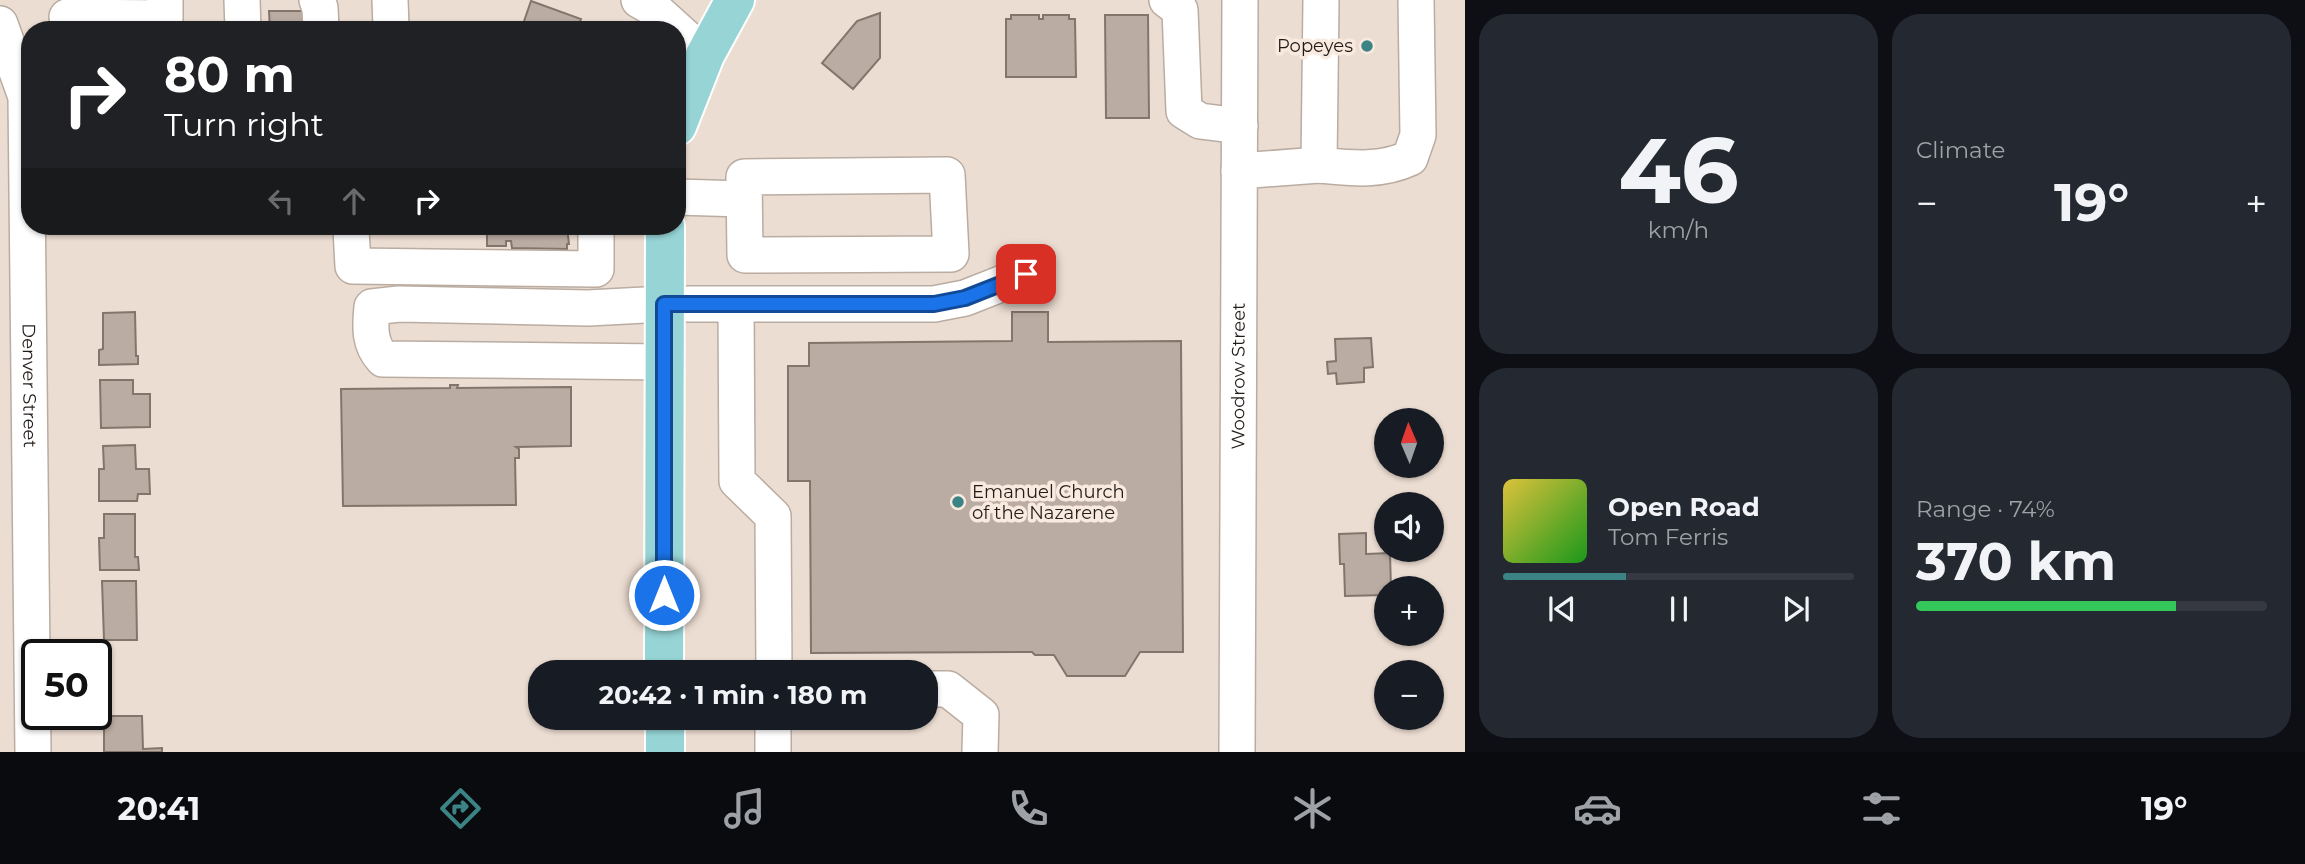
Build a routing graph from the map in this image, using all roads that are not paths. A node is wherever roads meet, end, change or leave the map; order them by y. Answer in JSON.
{"nodes":[{"id":1,"x":165,"y":0,"type":"edge"},
{"id":2,"x":242,"y":0,"type":"edge"},
{"id":3,"x":317,"y":0,"type":"edge"},
{"id":4,"x":639,"y":0,"type":"edge"},
{"id":5,"x":735,"y":0,"type":"edge"},
{"id":6,"x":1167,"y":0,"type":"edge"},
{"id":7,"x":1240,"y":0,"type":"edge"},
{"id":8,"x":1321,"y":0,"type":"edge"},
{"id":9,"x":1416,"y":0,"type":"edge"},
{"id":10,"x":67,"y":17,"type":"dead end"},
{"id":11,"x":243,"y":21,"type":"edge"},
{"id":12,"x":321,"y":21,"type":"edge"},
{"id":13,"x":667,"y":21,"type":"edge"},
{"id":14,"x":0,"y":24,"type":"edge"},
{"id":15,"x":686,"y":38,"type":"edge"},
{"id":16,"x":705,"y":55,"type":"junction"},
{"id":17,"x":21,"y":83,"type":"edge"},
{"id":18,"x":686,"y":104,"type":"edge"},
{"id":19,"x":1240,"y":126,"type":"junction"},
{"id":20,"x":1319,"y":165,"type":"junction"},
{"id":21,"x":1239,"y":170,"type":"junction"},
{"id":22,"x":686,"y":197,"type":"edge"},
{"id":23,"x":743,"y":199,"type":"junction"},
{"id":24,"x":28,"y":235,"type":"edge"},
{"id":25,"x":351,"y":235,"type":"edge"},
{"id":26,"x":598,"y":235,"type":"edge"},
{"id":27,"x":665,"y":235,"type":"edge"},
{"id":28,"x":1026,"y":274,"type":"dead end"},
{"id":29,"x":664,"y":304,"type":"junction"},
{"id":30,"x":736,"y":305,"type":"junction"},
{"id":31,"x":664,"y":362,"type":"junction"},
{"id":32,"x":664,"y":660,"type":"edge"},
{"id":33,"x":774,"y":660,"type":"edge"},
{"id":34,"x":938,"y":689,"type":"edge"},
{"id":35,"x":665,"y":730,"type":"edge"},
{"id":36,"x":773,"y":730,"type":"edge"},
{"id":37,"x":33,"y":752,"type":"edge"},
{"id":38,"x":665,"y":752,"type":"edge"},
{"id":39,"x":773,"y":752,"type":"edge"},
{"id":40,"x":980,"y":752,"type":"edge"},
{"id":41,"x":1237,"y":752,"type":"edge"}],
"edges":[{"from":1,"to":10,"type":"street"},
{"from":2,"to":11,"type":"street"},
{"from":3,"to":12,"type":"street"},
{"from":4,"to":13,"type":"street"},
{"from":5,"to":16,"type":"main road"},
{"from":6,"to":19,"type":"street"},
{"from":7,"to":19,"type":"street","name":"Woodrow Street"},
{"from":8,"to":20,"type":"street"},
{"from":9,"to":20,"type":"street"},
{"from":14,"to":17,"type":"street","name":"Denver Street"},
{"from":15,"to":16,"type":"street"},
{"from":16,"to":18,"type":"main road"},
{"from":19,"to":21,"type":"street","name":"Woodrow Street"},
{"from":20,"to":21,"type":"street"},
{"from":21,"to":41,"type":"street","name":"Woodrow Street"},
{"from":22,"to":23,"type":"street"},
{"from":23,"to":23,"type":"street"},
{"from":24,"to":37,"type":"street","name":"Denver Street"},
{"from":25,"to":26,"type":"street"},
{"from":27,"to":29,"type":"main road"},
{"from":28,"to":30,"type":"street"},
{"from":29,"to":30,"type":"street"},
{"from":29,"to":31,"type":"main road"},
{"from":29,"to":31,"type":"street"},
{"from":30,"to":33,"type":"street"},
{"from":31,"to":32,"type":"main road"},
{"from":34,"to":40,"type":"street"},
{"from":35,"to":38,"type":"main road"},
{"from":36,"to":39,"type":"street"}]}
